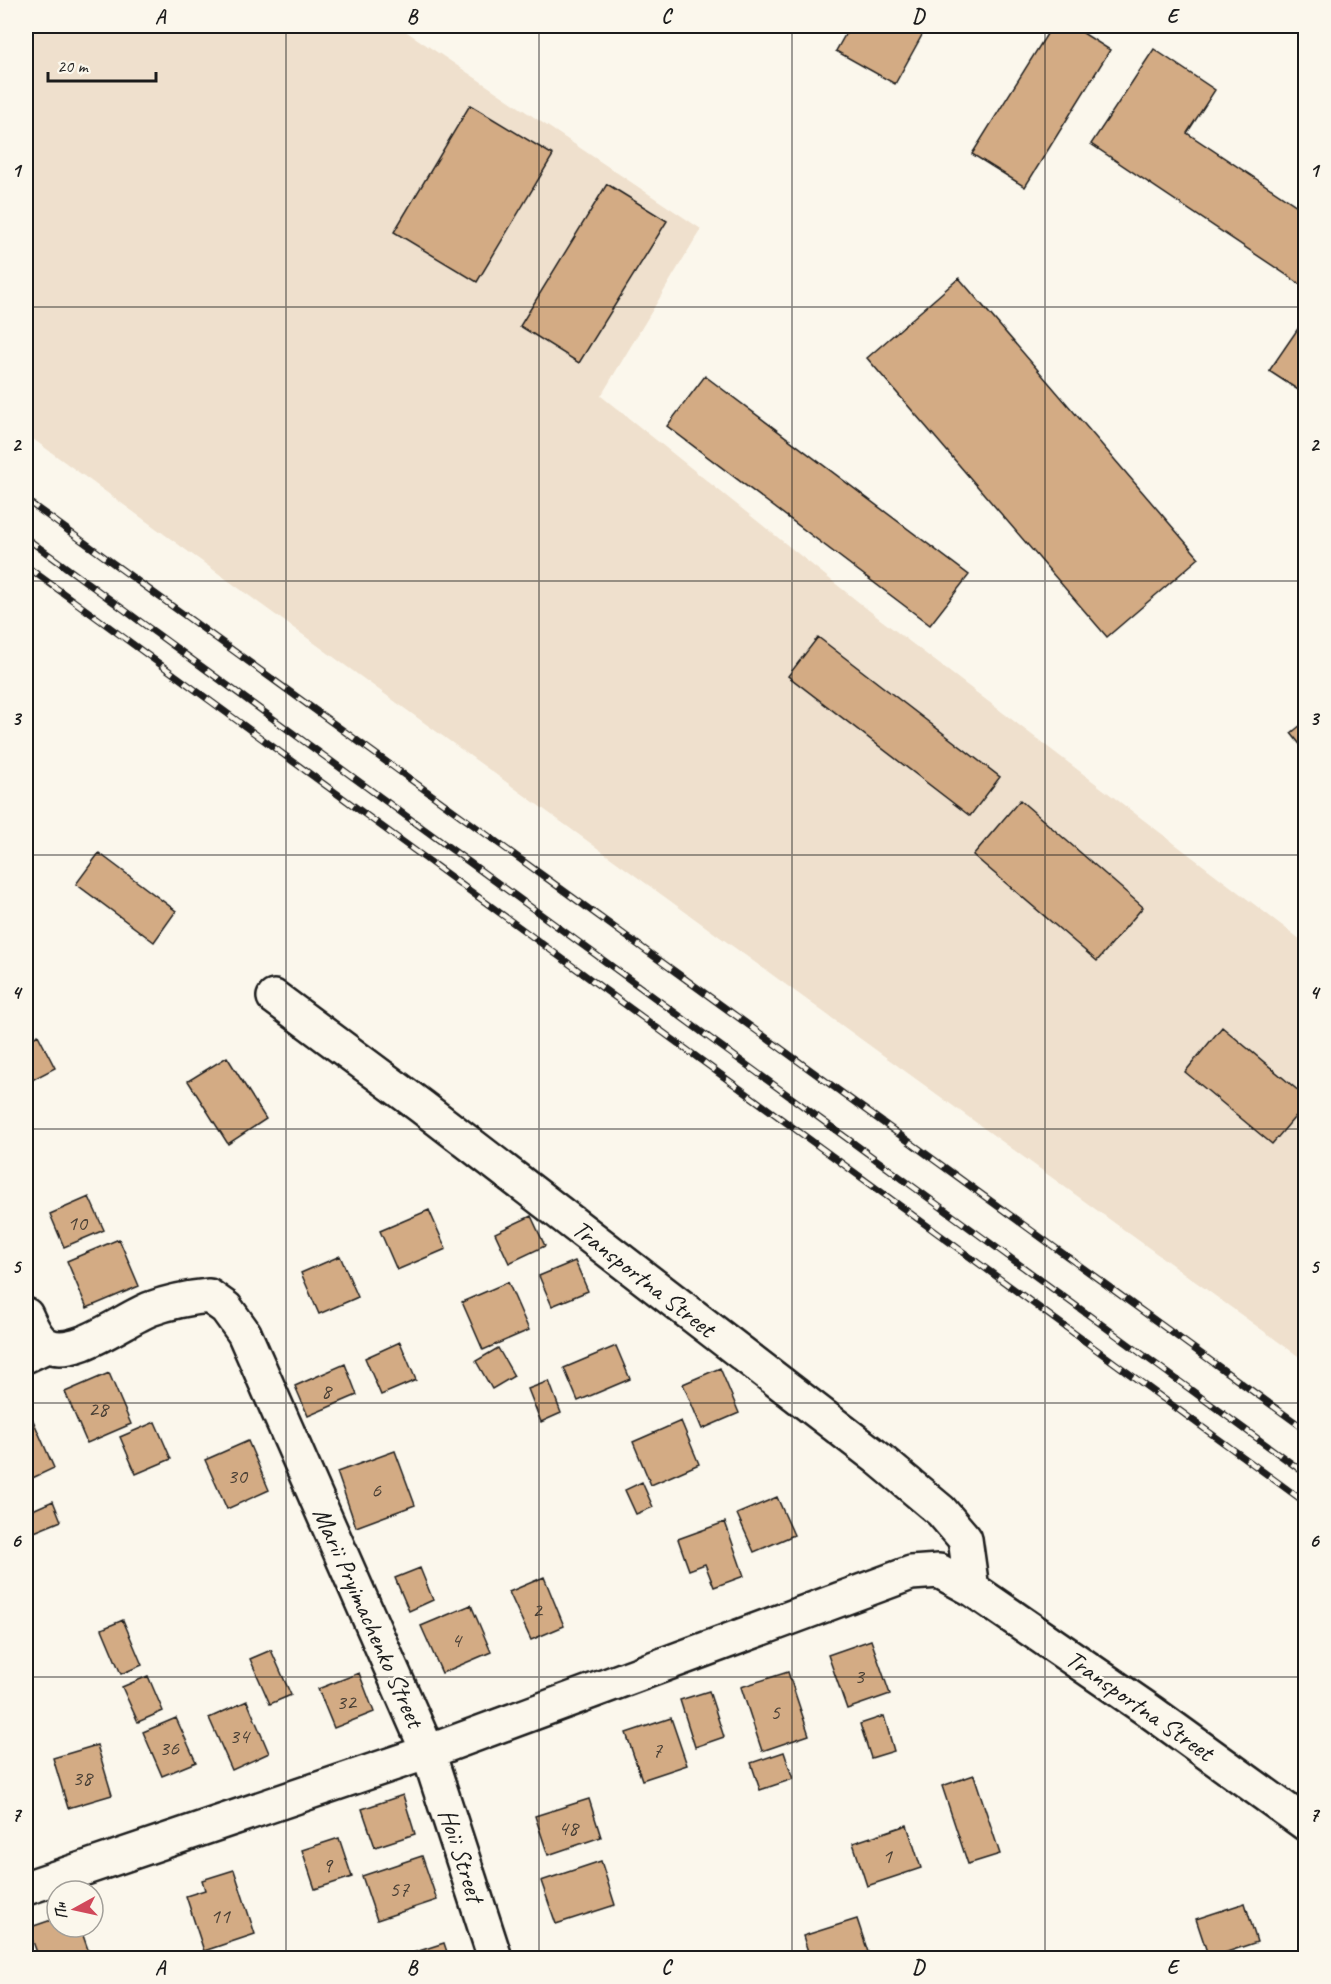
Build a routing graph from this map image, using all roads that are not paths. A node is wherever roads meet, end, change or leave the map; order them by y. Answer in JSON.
{"nodes":[{"id":1,"x":274,"y":997,"type":"dead end"},
{"id":2,"x":26,"y":1315,"type":"edge"},
{"id":3,"x":61,"y":1348,"type":"junction"},
{"id":4,"x":26,"y":1365,"type":"edge"},
{"id":5,"x":972,"y":1588,"type":"junction"},
{"id":6,"x":428,"y":1752,"type":"junction"},
{"id":7,"x":1305,"y":1824,"type":"edge"},
{"id":8,"x":26,"y":1888,"type":"edge"},
{"id":9,"x":495,"y":1959,"type":"edge"}],
"edges":[{"from":1,"to":5,"type":"street","name":"Transportna Street"},
{"from":2,"to":3,"type":"street"},
{"from":3,"to":4,"type":"lane"},
{"from":3,"to":6,"type":"street","name":"Marii Pryimachenko Street"},
{"from":5,"to":6,"type":"street","name":"Transportna Street"},
{"from":5,"to":7,"type":"street","name":"Transportna Street"},
{"from":6,"to":8,"type":"street","name":"Marii Pryimachenko Street"},
{"from":6,"to":9,"type":"street","name":"Hoii Street"}]}
